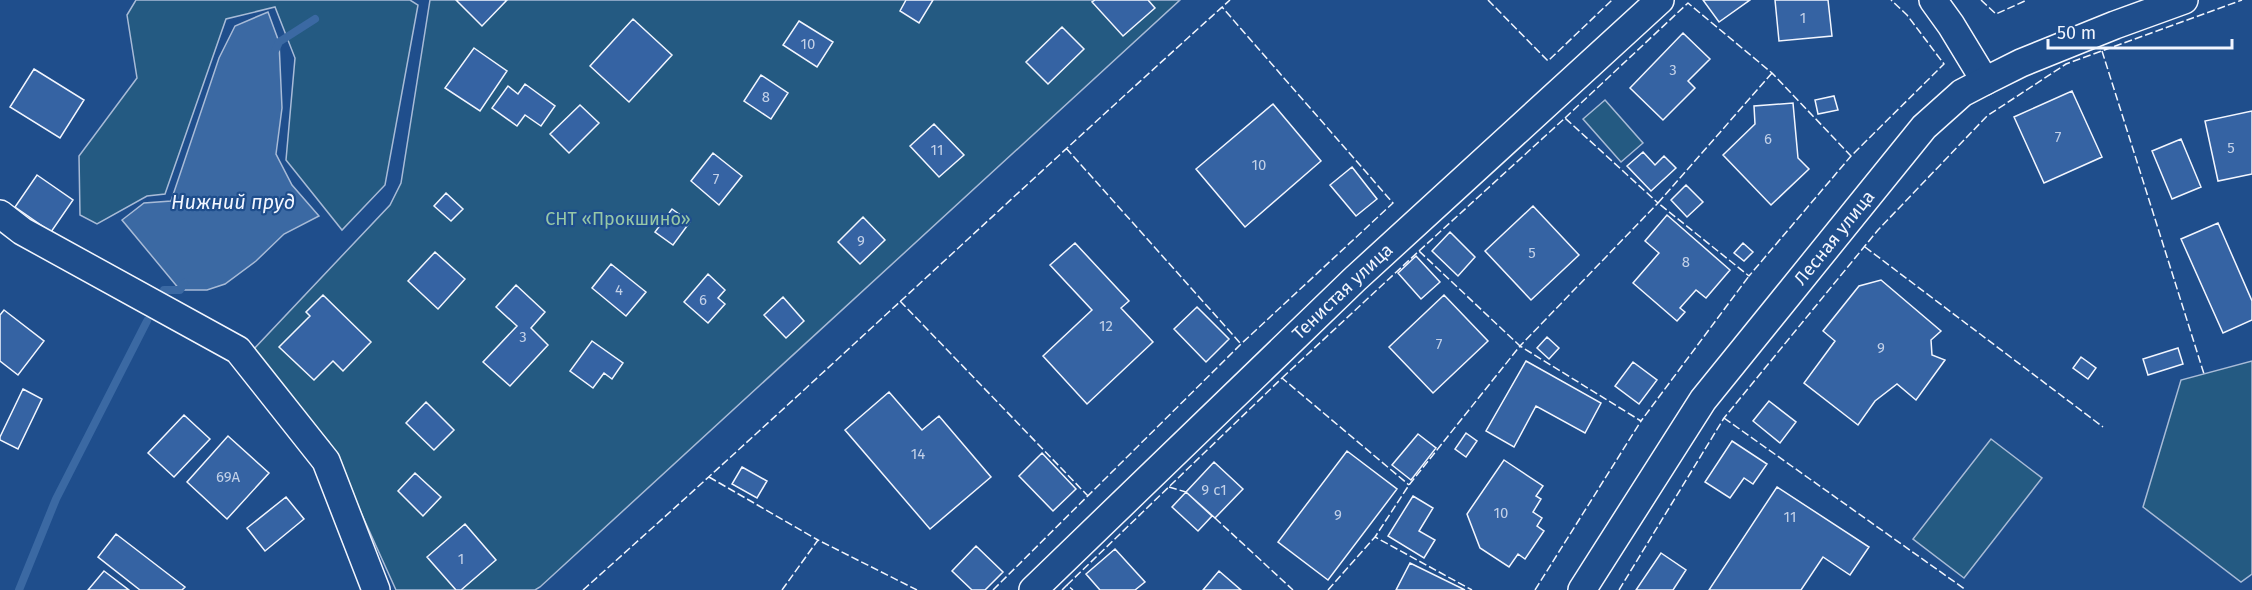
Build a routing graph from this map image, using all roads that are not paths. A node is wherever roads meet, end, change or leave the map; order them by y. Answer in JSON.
{"nodes":[{"id":1,"x":1660,"y":0,"type":"edge"},
{"id":2,"x":1933,"y":0,"type":"edge"},
{"id":3,"x":2184,"y":0,"type":"edge"},
{"id":4,"x":1984,"y":81,"type":"junction"},
{"id":5,"x":0,"y":214,"type":"edge"},
{"id":6,"x":376,"y":590,"type":"edge"},
{"id":7,"x":1033,"y":590,"type":"edge"},
{"id":8,"x":1582,"y":590,"type":"edge"}],
"edges":[{"from":1,"to":7,"type":"street","name":"Тенистая улица"},
{"from":2,"to":4,"type":"street"},
{"from":3,"to":4,"type":"street","name":"Лесная улица"},
{"from":4,"to":8,"type":"street","name":"Лесная улица"},
{"from":5,"to":6,"type":"street"}]}
